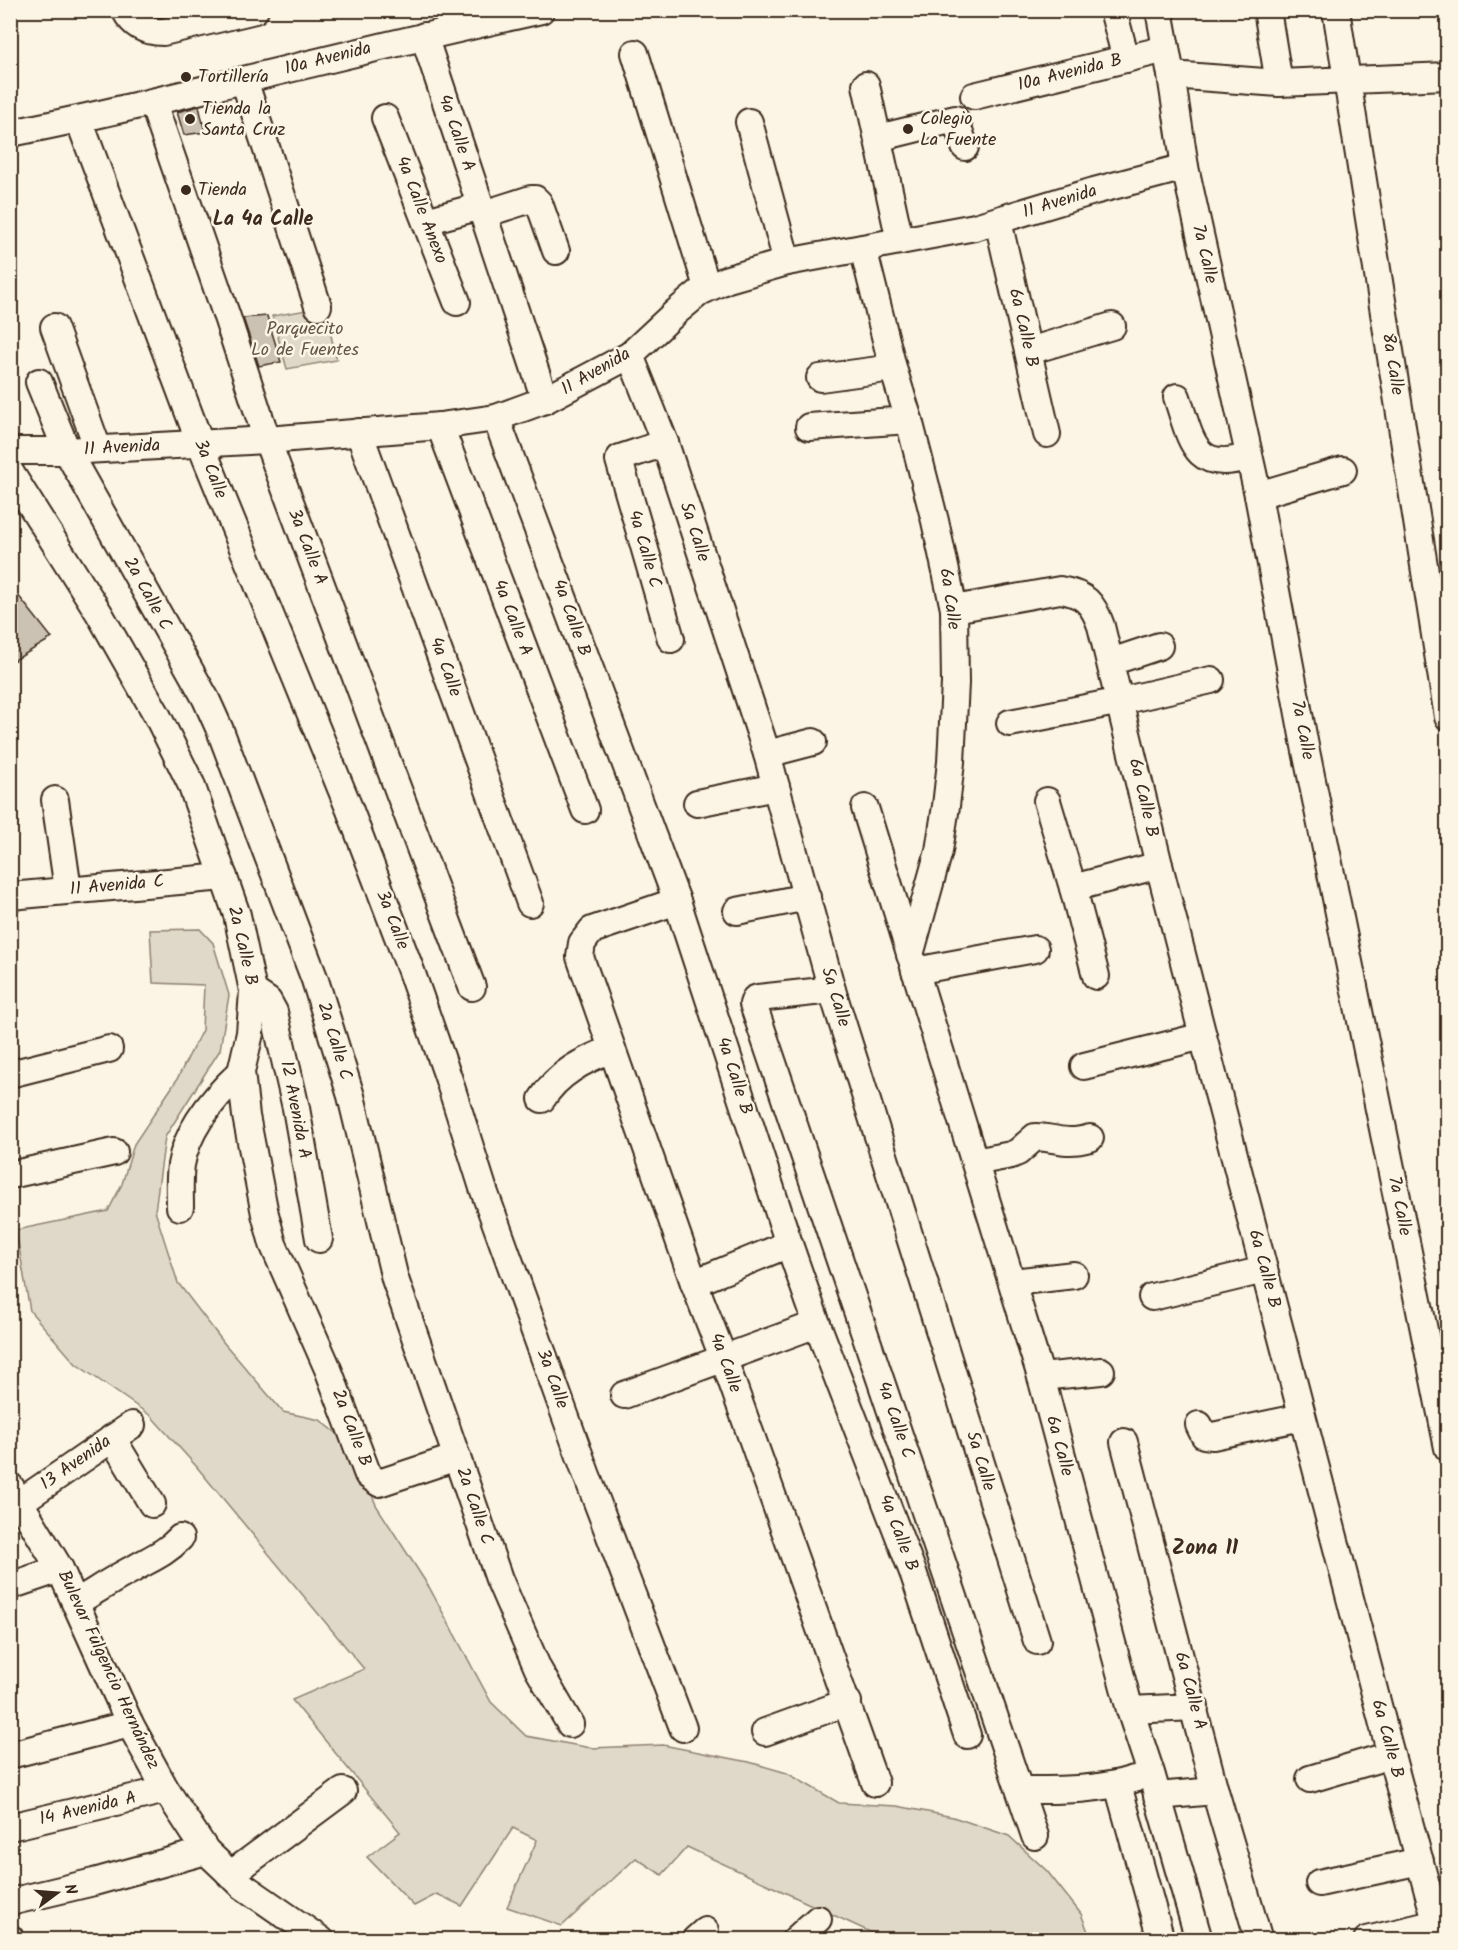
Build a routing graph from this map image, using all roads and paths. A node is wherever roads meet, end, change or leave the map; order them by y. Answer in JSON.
{"nodes":[{"id":1,"x":255,"y":10,"type":"edge"},
{"id":2,"x":541,"y":10,"type":"edge"},
{"id":3,"x":1113,"y":10,"type":"edge"},
{"id":4,"x":1159,"y":10,"type":"edge"},
{"id":5,"x":1267,"y":10,"type":"edge"},
{"id":6,"x":1336,"y":10,"type":"edge"},
{"id":7,"x":134,"y":19,"type":"edge"},
{"id":8,"x":424,"y":36,"type":"junction"},
{"id":9,"x":1166,"y":49,"type":"junction"},
{"id":10,"x":635,"y":53,"type":"dead end"},
{"id":11,"x":1126,"y":59,"type":"junction"},
{"id":12,"x":1171,"y":75,"type":"junction"},
{"id":13,"x":1448,"y":76,"type":"edge"},
{"id":14,"x":244,"y":80,"type":"junction"},
{"id":15,"x":1349,"y":80,"type":"junction"},
{"id":16,"x":1279,"y":83,"type":"junction"},
{"id":17,"x":866,"y":85,"type":"dead end"},
{"id":18,"x":974,"y":96,"type":"dead end"},
{"id":19,"x":153,"y":103,"type":"junction"},
{"id":20,"x":385,"y":118,"type":"dead end"},
{"id":21,"x":79,"y":120,"type":"junction"},
{"id":22,"x":749,"y":122,"type":"dead end"},
{"id":23,"x":10,"y":133,"type":"edge"},
{"id":24,"x":878,"y":138,"type":"junction"},
{"id":25,"x":965,"y":147,"type":"dead end"},
{"id":26,"x":1185,"y":167,"type":"junction"},
{"id":27,"x":482,"y":210,"type":"junction"},
{"id":28,"x":426,"y":221,"type":"junction"},
{"id":29,"x":998,"y":221,"type":"junction"},
{"id":30,"x":900,"y":241,"type":"junction"},
{"id":31,"x":863,"y":248,"type":"junction"},
{"id":32,"x":556,"y":251,"type":"dead end"},
{"id":33,"x":787,"y":262,"type":"junction"},
{"id":34,"x":708,"y":287,"type":"junction"},
{"id":35,"x":457,"y":302,"type":"dead end"},
{"id":36,"x":318,"y":306,"type":"dead end"},
{"id":37,"x":1112,"y":326,"type":"dead end"},
{"id":38,"x":54,"y":327,"type":"dead end"},
{"id":39,"x":1029,"y":351,"type":"junction"},
{"id":40,"x":630,"y":355,"type":"junction"},
{"id":41,"x":893,"y":368,"type":"junction"},
{"id":42,"x":820,"y":378,"type":"dead end"},
{"id":43,"x":39,"y":382,"type":"dead end"},
{"id":44,"x":1178,"y":397,"type":"dead end"},
{"id":45,"x":545,"y":400,"type":"junction"},
{"id":46,"x":496,"y":418,"type":"junction"},
{"id":47,"x":909,"y":420,"type":"junction"},
{"id":48,"x":440,"y":426,"type":"junction"},
{"id":49,"x":809,"y":427,"type":"dead end"},
{"id":50,"x":359,"y":432,"type":"junction"},
{"id":51,"x":1047,"y":435,"type":"dead end"},
{"id":52,"x":267,"y":440,"type":"junction"},
{"id":53,"x":200,"y":443,"type":"junction"},
{"id":54,"x":665,"y":443,"type":"junction"},
{"id":55,"x":98,"y":449,"type":"junction"},
{"id":56,"x":10,"y":451,"type":"edge"},
{"id":57,"x":67,"y":451,"type":"junction"},
{"id":58,"x":1249,"y":456,"type":"junction"},
{"id":59,"x":1343,"y":470,"type":"dead end"},
{"id":60,"x":10,"y":472,"type":"edge"},
{"id":61,"x":1258,"y":495,"type":"junction"},
{"id":62,"x":954,"y":609,"type":"junction"},
{"id":63,"x":671,"y":639,"type":"dead end"},
{"id":64,"x":1159,"y":646,"type":"dead end"},
{"id":65,"x":1111,"y":662,"type":"junction"},
{"id":66,"x":1211,"y":680,"type":"dead end"},
{"id":67,"x":1121,"y":701,"type":"junction"},
{"id":68,"x":1448,"y":717,"type":"edge"},
{"id":69,"x":1010,"y":723,"type":"dead end"},
{"id":70,"x":813,"y":742,"type":"dead end"},
{"id":71,"x":767,"y":754,"type":"junction"},
{"id":72,"x":776,"y":787,"type":"junction"},
{"id":73,"x":55,"y":800,"type":"dead end"},
{"id":74,"x":1047,"y":801,"type":"dead end"},
{"id":75,"x":697,"y":803,"type":"dead end"},
{"id":76,"x":865,"y":808,"type":"dead end"},
{"id":77,"x":585,"y":810,"type":"dead end"},
{"id":78,"x":1159,"y":866,"type":"junction"},
{"id":79,"x":224,"y":878,"type":"junction"},
{"id":80,"x":1073,"y":888,"type":"junction"},
{"id":81,"x":68,"y":890,"type":"junction"},
{"id":82,"x":10,"y":896,"type":"edge"},
{"id":83,"x":807,"y":897,"type":"junction"},
{"id":84,"x":677,"y":901,"type":"junction"},
{"id":85,"x":530,"y":903,"type":"dead end"},
{"id":86,"x":737,"y":911,"type":"dead end"},
{"id":87,"x":1035,"y":949,"type":"dead end"},
{"id":88,"x":912,"y":963,"type":"junction"},
{"id":89,"x":1096,"y":976,"type":"dead end"},
{"id":90,"x":472,"y":987,"type":"dead end"},
{"id":91,"x":832,"y":990,"type":"junction"},
{"id":92,"x":253,"y":991,"type":"junction"},
{"id":93,"x":1203,"y":1036,"type":"junction"},
{"id":94,"x":109,"y":1049,"type":"dead end"},
{"id":95,"x":612,"y":1049,"type":"junction"},
{"id":96,"x":1084,"y":1066,"type":"dead end"},
{"id":97,"x":241,"y":1072,"type":"junction"},
{"id":98,"x":10,"y":1074,"type":"edge"},
{"id":99,"x":542,"y":1099,"type":"dead end"},
{"id":100,"x":1090,"y":1138,"type":"dead end"},
{"id":101,"x":114,"y":1152,"type":"dead end"},
{"id":102,"x":975,"y":1162,"type":"junction"},
{"id":103,"x":10,"y":1175,"type":"edge"},
{"id":104,"x":180,"y":1207,"type":"dead end"},
{"id":105,"x":319,"y":1239,"type":"dead end"},
{"id":106,"x":789,"y":1244,"type":"junction"},
{"id":107,"x":1264,"y":1269,"type":"junction"},
{"id":108,"x":1074,"y":1275,"type":"dead end"},
{"id":109,"x":694,"y":1282,"type":"junction"},
{"id":110,"x":1013,"y":1282,"type":"junction"},
{"id":111,"x":1152,"y":1297,"type":"dead end"},
{"id":112,"x":817,"y":1324,"type":"junction"},
{"id":113,"x":723,"y":1357,"type":"junction"},
{"id":114,"x":1101,"y":1371,"type":"dead end"},
{"id":115,"x":1041,"y":1377,"type":"junction"},
{"id":116,"x":624,"y":1395,"type":"dead end"},
{"id":117,"x":1302,"y":1417,"type":"junction"},
{"id":118,"x":1199,"y":1425,"type":"dead end"},
{"id":119,"x":1124,"y":1442,"type":"dead end"},
{"id":120,"x":1448,"y":1448,"type":"edge"},
{"id":121,"x":457,"y":1457,"type":"junction"},
{"id":122,"x":15,"y":1494,"type":"edge"},
{"id":123,"x":152,"y":1504,"type":"dead end"},
{"id":124,"x":180,"y":1538,"type":"dead end"},
{"id":125,"x":60,"y":1569,"type":"junction"},
{"id":126,"x":10,"y":1586,"type":"edge"},
{"id":127,"x":75,"y":1603,"type":"junction"},
{"id":128,"x":1036,"y":1641,"type":"dead end"},
{"id":129,"x":848,"y":1702,"type":"junction"},
{"id":130,"x":1195,"y":1707,"type":"junction"},
{"id":131,"x":1130,"y":1710,"type":"junction"},
{"id":132,"x":130,"y":1724,"type":"junction"},
{"id":133,"x":570,"y":1724,"type":"dead end"},
{"id":134,"x":683,"y":1728,"type":"dead end"},
{"id":135,"x":765,"y":1732,"type":"dead end"},
{"id":136,"x":967,"y":1735,"type":"dead end"},
{"id":137,"x":10,"y":1755,"type":"edge"},
{"id":138,"x":1391,"y":1755,"type":"junction"},
{"id":139,"x":1310,"y":1779,"type":"dead end"},
{"id":140,"x":875,"y":1783,"type":"dead end"},
{"id":141,"x":1118,"y":1785,"type":"junction"},
{"id":142,"x":1154,"y":1785,"type":"junction"},
{"id":143,"x":166,"y":1790,"type":"junction"},
{"id":144,"x":1020,"y":1790,"type":"junction"},
{"id":145,"x":343,"y":1791,"type":"dead end"},
{"id":146,"x":1215,"y":1791,"type":"junction"},
{"id":147,"x":10,"y":1827,"type":"edge"},
{"id":148,"x":1035,"y":1836,"type":"dead end"},
{"id":149,"x":206,"y":1851,"type":"junction"},
{"id":150,"x":1420,"y":1861,"type":"junction"},
{"id":151,"x":230,"y":1875,"type":"junction"},
{"id":152,"x":1319,"y":1883,"type":"dead end"},
{"id":153,"x":10,"y":1902,"type":"edge"},
{"id":154,"x":818,"y":1919,"type":"dead end"},
{"id":155,"x":1439,"y":1931,"type":"edge"},
{"id":156,"x":315,"y":1938,"type":"edge"},
{"id":157,"x":1376,"y":1938,"type":"edge"},
{"id":158,"x":795,"y":1940,"type":"edge"},
{"id":159,"x":1161,"y":1940,"type":"edge"},
{"id":160,"x":1199,"y":1940,"type":"edge"},
{"id":161,"x":1259,"y":1940,"type":"edge"}],
"edges":[{"from":1,"to":7,"type":"street"},
{"from":2,"to":8,"type":"street","name":"10a Avenida"},
{"from":3,"to":11,"type":"street"},
{"from":4,"to":9,"type":"street","name":"7a Calle"},
{"from":5,"to":16,"type":"street"},
{"from":6,"to":15,"type":"street","name":"8a Calle"},
{"from":8,"to":14,"type":"street","name":"10a Avenida"},
{"from":8,"to":27,"type":"street","name":"4a Calle A"},
{"from":9,"to":11,"type":"street","name":"10a Avenida B"},
{"from":9,"to":12,"type":"street","name":"7a Calle"},
{"from":10,"to":34,"type":"street"},
{"from":11,"to":18,"type":"street","name":"10a Avenida B"},
{"from":12,"to":16,"type":"street"},
{"from":12,"to":26,"type":"street","name":"7a Calle"},
{"from":13,"to":15,"type":"street"},
{"from":14,"to":19,"type":"street","name":"10a Avenida"},
{"from":14,"to":36,"type":"street"},
{"from":15,"to":16,"type":"street"},
{"from":15,"to":68,"type":"street","name":"8a Calle"},
{"from":17,"to":24,"type":"street"},
{"from":19,"to":21,"type":"street","name":"10a Avenida"},
{"from":19,"to":52,"type":"street","name":"3a Calle A"},
{"from":20,"to":28,"type":"street","name":"4a Calle Anexo"},
{"from":21,"to":23,"type":"street","name":"10a Avenida"},
{"from":21,"to":53,"type":"street","name":"3a Calle"},
{"from":22,"to":33,"type":"street"},
{"from":24,"to":25,"type":"street"},
{"from":24,"to":30,"type":"street"},
{"from":26,"to":29,"type":"street","name":"11 Avenida"},
{"from":26,"to":58,"type":"street","name":"7a Calle"},
{"from":27,"to":28,"type":"street"},
{"from":27,"to":32,"type":"street"},
{"from":27,"to":45,"type":"street","name":"4a Calle A"},
{"from":28,"to":35,"type":"street","name":"4a Calle Anexo"},
{"from":29,"to":30,"type":"street","name":"11 Avenida"},
{"from":29,"to":39,"type":"street","name":"6a Calle B"},
{"from":30,"to":31,"type":"street","name":"11 Avenida"},
{"from":31,"to":33,"type":"street","name":"11 Avenida"},
{"from":31,"to":41,"type":"street","name":"6a Calle"},
{"from":33,"to":34,"type":"street","name":"11 Avenida"},
{"from":34,"to":40,"type":"street","name":"11 Avenida"},
{"from":37,"to":39,"type":"street"},
{"from":38,"to":55,"type":"street"},
{"from":39,"to":51,"type":"street","name":"6a Calle B"},
{"from":40,"to":45,"type":"street","name":"11 Avenida"},
{"from":40,"to":54,"type":"street","name":"5a Calle"},
{"from":41,"to":42,"type":"street"},
{"from":41,"to":47,"type":"street","name":"6a Calle"},
{"from":43,"to":57,"type":"street","name":"2a Calle C"},
{"from":44,"to":58,"type":"street"},
{"from":45,"to":46,"type":"street","name":"11 Avenida"},
{"from":46,"to":48,"type":"street","name":"11 Avenida"},
{"from":46,"to":84,"type":"street","name":"4a Calle B"},
{"from":47,"to":49,"type":"street"},
{"from":47,"to":62,"type":"street","name":"6a Calle"},
{"from":48,"to":50,"type":"street","name":"11 Avenida"},
{"from":48,"to":77,"type":"street","name":"4a Calle A"},
{"from":50,"to":52,"type":"street","name":"11 Avenida"},
{"from":50,"to":85,"type":"street","name":"4a Calle"},
{"from":52,"to":53,"type":"street","name":"11 Avenida"},
{"from":52,"to":90,"type":"street","name":"3a Calle A"},
{"from":53,"to":55,"type":"street","name":"11 Avenida"},
{"from":53,"to":134,"type":"street","name":"3a Calle"},
{"from":54,"to":63,"type":"street","name":"4a Calle C"},
{"from":54,"to":71,"type":"street","name":"5a Calle"},
{"from":55,"to":57,"type":"street","name":"11 Avenida"},
{"from":56,"to":57,"type":"street","name":"11 Avenida"},
{"from":57,"to":121,"type":"street","name":"2a Calle C"},
{"from":58,"to":61,"type":"street","name":"7a Calle"},
{"from":59,"to":61,"type":"street"},
{"from":60,"to":79,"type":"street","name":"2a Calle B"},
{"from":61,"to":120,"type":"street","name":"7a Calle"},
{"from":62,"to":65,"type":"street","name":"6a Calle B"},
{"from":62,"to":88,"type":"street","name":"6a Calle"},
{"from":64,"to":65,"type":"street"},
{"from":65,"to":67,"type":"street","name":"6a Calle B"},
{"from":66,"to":67,"type":"street"},
{"from":67,"to":69,"type":"street"},
{"from":67,"to":78,"type":"street","name":"6a Calle B"},
{"from":70,"to":71,"type":"street"},
{"from":71,"to":72,"type":"street","name":"5a Calle"},
{"from":72,"to":75,"type":"street"},
{"from":72,"to":83,"type":"street","name":"5a Calle"},
{"from":73,"to":81,"type":"street"},
{"from":74,"to":80,"type":"street"},
{"from":76,"to":88,"type":"street","name":"6a Calle"},
{"from":78,"to":80,"type":"street"},
{"from":78,"to":93,"type":"street","name":"6a Calle B"},
{"from":79,"to":81,"type":"street","name":"11 Avenida C"},
{"from":79,"to":92,"type":"street","name":"2a Calle B"},
{"from":80,"to":89,"type":"street"},
{"from":81,"to":82,"type":"street","name":"11 Avenida C"},
{"from":83,"to":86,"type":"street"},
{"from":83,"to":91,"type":"street","name":"5a Calle"},
{"from":84,"to":95,"type":"street","name":"4a Calle"},
{"from":84,"to":106,"type":"street","name":"4a Calle B"},
{"from":87,"to":88,"type":"street"},
{"from":88,"to":102,"type":"street","name":"6a Calle"},
{"from":91,"to":128,"type":"street","name":"5a Calle"},
{"from":91,"to":144,"type":"street","name":"4a Calle C"},
{"from":92,"to":97,"type":"street","name":"2a Calle B"},
{"from":92,"to":105,"type":"street","name":"12 Avenida A"},
{"from":93,"to":96,"type":"street"},
{"from":93,"to":107,"type":"street","name":"6a Calle B"},
{"from":94,"to":98,"type":"street"},
{"from":95,"to":99,"type":"street"},
{"from":95,"to":109,"type":"street","name":"4a Calle"},
{"from":97,"to":104,"type":"street"},
{"from":97,"to":121,"type":"street","name":"2a Calle B"},
{"from":100,"to":102,"type":"street"},
{"from":101,"to":103,"type":"street"},
{"from":102,"to":110,"type":"street","name":"6a Calle"},
{"from":106,"to":109,"type":"street"},
{"from":106,"to":112,"type":"street","name":"4a Calle B"},
{"from":107,"to":111,"type":"street"},
{"from":107,"to":117,"type":"street","name":"6a Calle B"},
{"from":108,"to":110,"type":"street"},
{"from":109,"to":113,"type":"street","name":"4a Calle"},
{"from":110,"to":115,"type":"street","name":"6a Calle"},
{"from":112,"to":113,"type":"street"},
{"from":112,"to":136,"type":"street","name":"4a Calle B"},
{"from":113,"to":116,"type":"street"},
{"from":113,"to":129,"type":"street","name":"4a Calle"},
{"from":114,"to":115,"type":"street"},
{"from":115,"to":131,"type":"street","name":"6a Calle"},
{"from":117,"to":118,"type":"street"},
{"from":117,"to":138,"type":"street","name":"6a Calle B"},
{"from":119,"to":130,"type":"street","name":"6a Calle A"},
{"from":121,"to":133,"type":"street","name":"2a Calle C"},
{"from":122,"to":123,"type":"street","name":"13 Avenida"},
{"from":122,"to":125,"type":"street","name":"Bulevar Fulgencio Hernández"},
{"from":124,"to":127,"type":"street"},
{"from":125,"to":126,"type":"street"},
{"from":125,"to":127,"type":"street","name":"Bulevar Fulgencio Hernández"},
{"from":127,"to":132,"type":"street","name":"Bulevar Fulgencio Hernández"},
{"from":129,"to":135,"type":"street"},
{"from":129,"to":140,"type":"street","name":"4a Calle"},
{"from":130,"to":131,"type":"street"},
{"from":130,"to":146,"type":"street","name":"6a Calle A"},
{"from":131,"to":142,"type":"street","name":"6a Calle"},
{"from":132,"to":137,"type":"street"},
{"from":132,"to":143,"type":"street","name":"Bulevar Fulgencio Hernández"},
{"from":138,"to":139,"type":"street"},
{"from":138,"to":150,"type":"street","name":"6a Calle B"},
{"from":141,"to":142,"type":"street"},
{"from":141,"to":144,"type":"street"},
{"from":141,"to":159,"type":"street"},
{"from":142,"to":146,"type":"street"},
{"from":142,"to":160,"type":"street","name":"6a Calle"},
{"from":143,"to":147,"type":"street","name":"14 Avenida A"},
{"from":143,"to":149,"type":"street","name":"Bulevar Fulgencio Hernández"},
{"from":144,"to":148,"type":"street","name":"4a Calle C"},
{"from":145,"to":151,"type":"street"},
{"from":146,"to":161,"type":"street","name":"6a Calle A"},
{"from":149,"to":151,"type":"street","name":"Bulevar Fulgencio Hernández"},
{"from":149,"to":153,"type":"street"},
{"from":150,"to":152,"type":"street"},
{"from":150,"to":155,"type":"street","name":"6a Calle B"},
{"from":151,"to":156,"type":"street","name":"Bulevar Fulgencio Hernández"},
{"from":154,"to":158,"type":"street"},
{"from":155,"to":157,"type":"street"}]}
